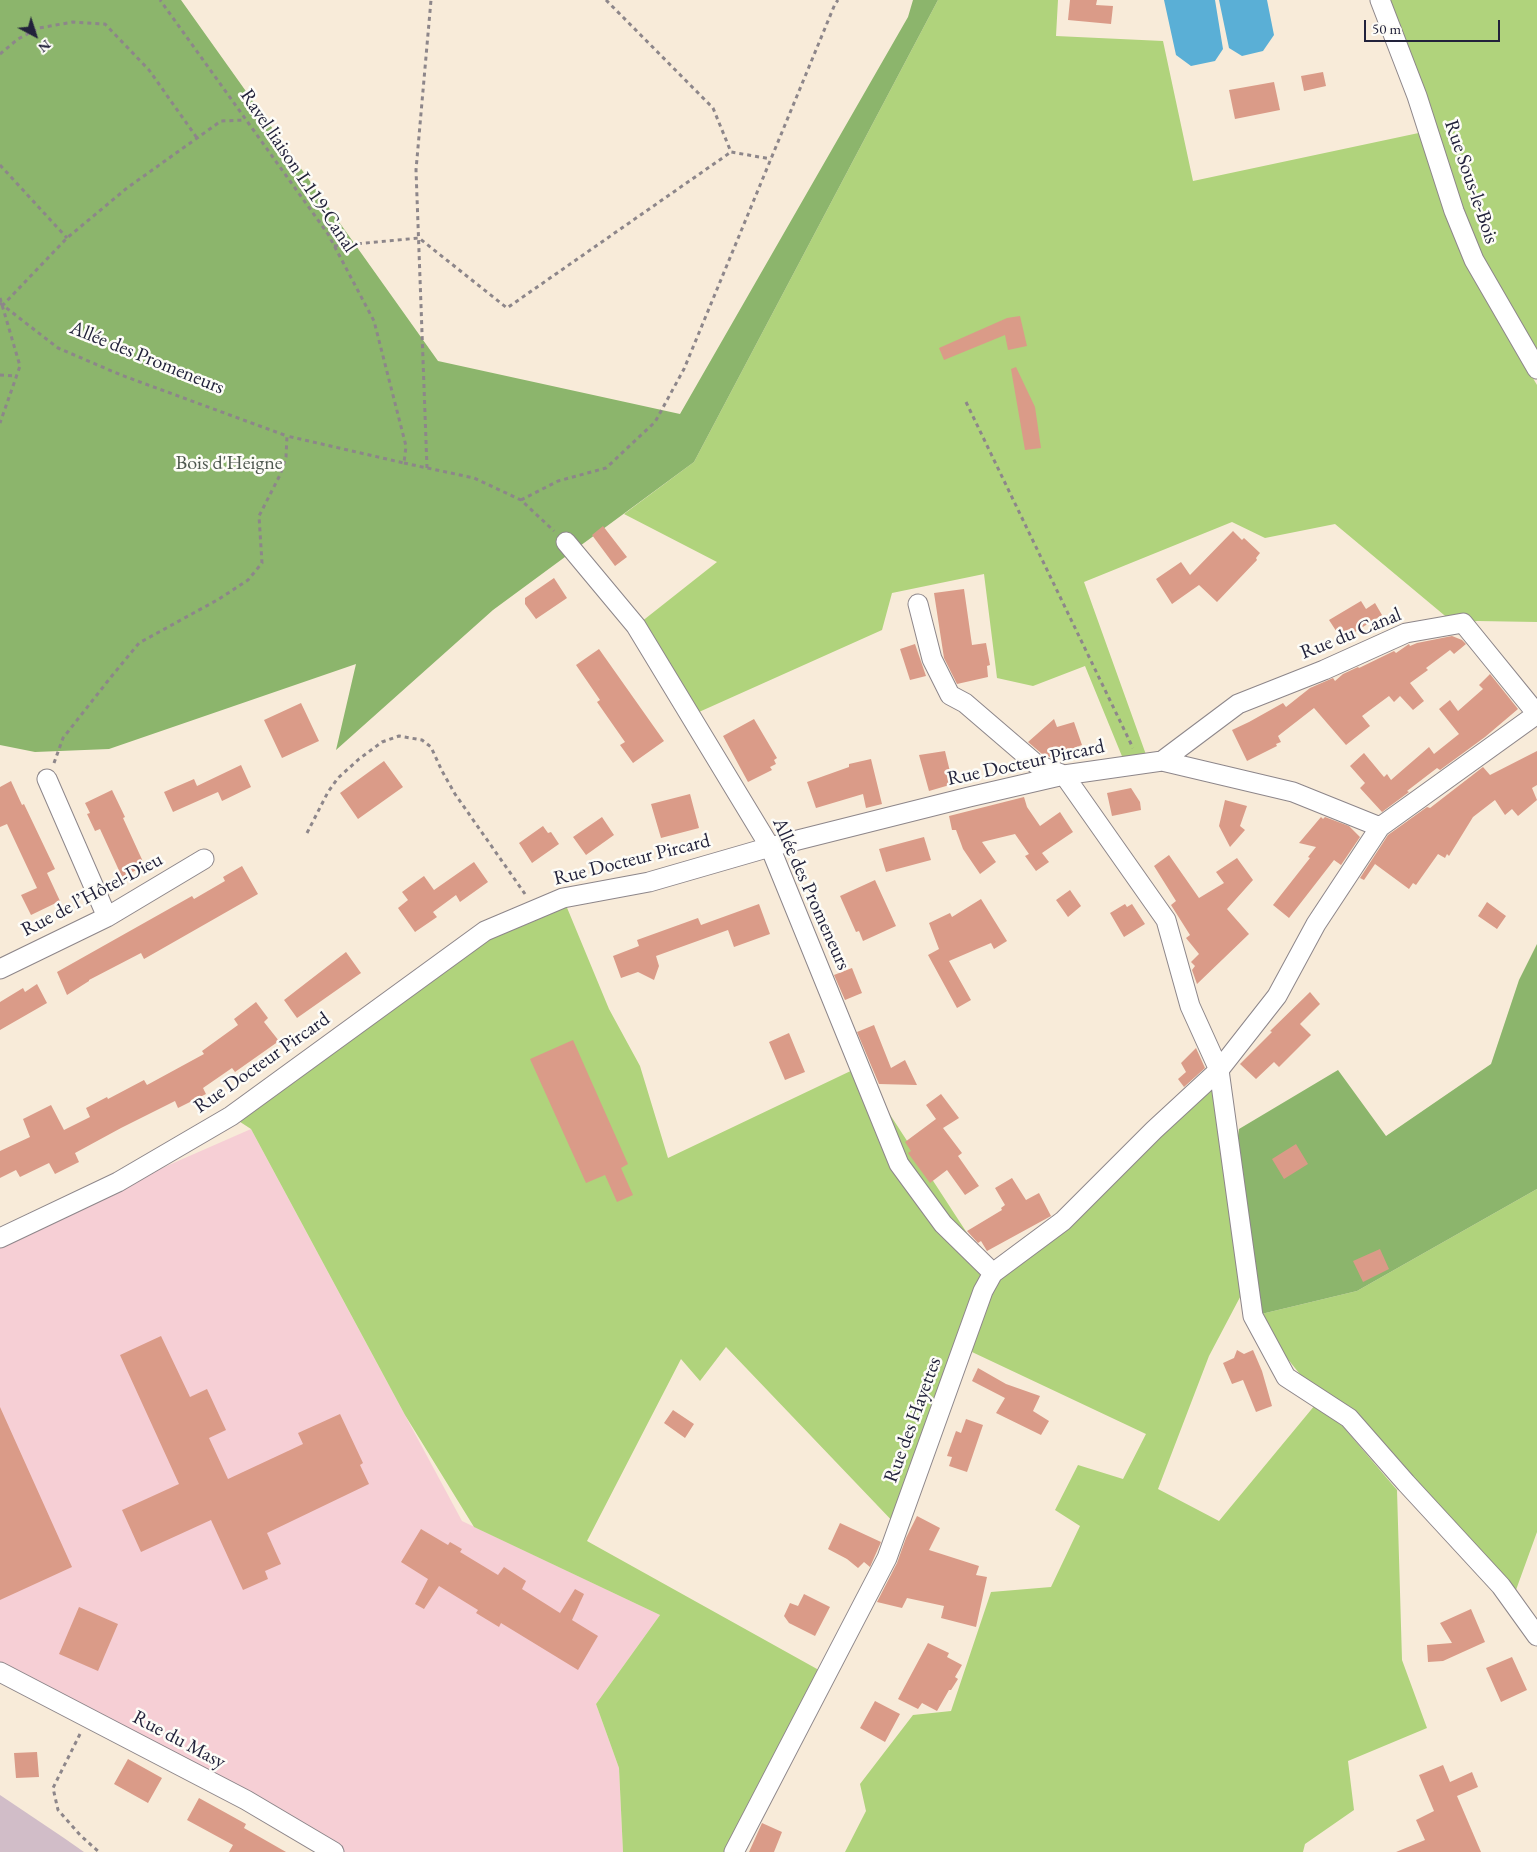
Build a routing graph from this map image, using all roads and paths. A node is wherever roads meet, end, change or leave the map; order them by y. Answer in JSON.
{"nodes":[{"id":1,"x":160,"y":0,"type":"edge"},
{"id":2,"x":431,"y":0,"type":"edge"},
{"id":3,"x":606,"y":0,"type":"edge"},
{"id":4,"x":838,"y":0,"type":"edge"},
{"id":5,"x":1380,"y":0,"type":"edge"},
{"id":6,"x":0,"y":54,"type":"edge"},
{"id":7,"x":245,"y":120,"type":"junction"},
{"id":8,"x":197,"y":138,"type":"junction"},
{"id":9,"x":730,"y":152,"type":"junction"},
{"id":10,"x":771,"y":159,"type":"junction"},
{"id":11,"x":0,"y":165,"type":"edge"},
{"id":12,"x":67,"y":238,"type":"junction"},
{"id":13,"x":419,"y":238,"type":"junction"},
{"id":14,"x":334,"y":246,"type":"junction"},
{"id":15,"x":0,"y":298,"type":"edge"},
{"id":16,"x":1,"y":305,"type":"edge"},
{"id":17,"x":1537,"y":369,"type":"edge"},
{"id":18,"x":0,"y":375,"type":"edge"},
{"id":19,"x":16,"y":376,"type":"junction"},
{"id":20,"x":966,"y":402,"type":"dead end"},
{"id":21,"x":0,"y":423,"type":"edge"},
{"id":22,"x":287,"y":436,"type":"junction"},
{"id":23,"x":404,"y":463,"type":"junction"},
{"id":24,"x":427,"y":468,"type":"junction"},
{"id":25,"x":521,"y":500,"type":"junction"},
{"id":26,"x":566,"y":542,"type":"joint"},
{"id":27,"x":918,"y":604,"type":"dead end"},
{"id":28,"x":1537,"y":714,"type":"edge"},
{"id":29,"x":1162,"y":761,"type":"junction"},
{"id":30,"x":1140,"y":764,"type":"junction"},
{"id":31,"x":1064,"y":775,"type":"junction"},
{"id":32,"x":47,"y":779,"type":"joint"},
{"id":33,"x":1380,"y":827,"type":"junction"},
{"id":34,"x":307,"y":833,"type":"dead end"},
{"id":35,"x":770,"y":847,"type":"junction"},
{"id":36,"x":204,"y":859,"type":"dead end"},
{"id":37,"x":533,"y":910,"type":"junction"},
{"id":38,"x":107,"y":917,"type":"junction"},
{"id":39,"x":0,"y":968,"type":"edge"},
{"id":40,"x":1219,"y":1070,"type":"junction"},
{"id":41,"x":0,"y":1238,"type":"edge"},
{"id":42,"x":993,"y":1273,"type":"junction"},
{"id":43,"x":1537,"y":1636,"type":"edge"},
{"id":44,"x":0,"y":1672,"type":"edge"},
{"id":45,"x":88,"y":1718,"type":"junction"},
{"id":46,"x":99,"y":1852,"type":"edge"},
{"id":47,"x":334,"y":1852,"type":"edge"},
{"id":48,"x":734,"y":1852,"type":"edge"}],
"edges":[{"from":1,"to":7,"type":"path","name":"Ravel liaison L119-Canal"},
{"from":2,"to":13,"type":"path"},
{"from":3,"to":9,"type":"path"},
{"from":4,"to":10,"type":"path"},
{"from":5,"to":17,"type":"street","name":"Rue Sous-le-Bois"},
{"from":6,"to":8,"type":"path"},
{"from":7,"to":8,"type":"path"},
{"from":7,"to":14,"type":"path","name":"Ravel liaison L119-Canal"},
{"from":8,"to":12,"type":"path"},
{"from":9,"to":10,"type":"path"},
{"from":9,"to":13,"type":"path"},
{"from":10,"to":25,"type":"path"},
{"from":11,"to":12,"type":"path"},
{"from":12,"to":16,"type":"path"},
{"from":13,"to":14,"type":"path"},
{"from":13,"to":24,"type":"path"},
{"from":14,"to":23,"type":"path","name":"Ravel liaison L119-Canal"},
{"from":15,"to":16,"type":"path"},
{"from":16,"to":19,"type":"path"},
{"from":16,"to":22,"type":"path","name":"Allée des Promeneurs"},
{"from":18,"to":19,"type":"path"},
{"from":19,"to":21,"type":"path"},
{"from":20,"to":30,"type":"path"},
{"from":22,"to":23,"type":"path"},
{"from":22,"to":32,"type":"path"},
{"from":23,"to":24,"type":"path"},
{"from":24,"to":25,"type":"path"},
{"from":25,"to":26,"type":"path"},
{"from":26,"to":35,"type":"street","name":"Allée des Promeneurs"},
{"from":27,"to":31,"type":"street"},
{"from":28,"to":29,"type":"street","name":"Rue du Canal"},
{"from":28,"to":33,"type":"street"},
{"from":29,"to":30,"type":"street","name":"Rue Docteur Pircard"},
{"from":29,"to":33,"type":"street","name":"Rue Docteur Pircard"},
{"from":30,"to":31,"type":"street","name":"Rue Docteur Pircard"},
{"from":31,"to":35,"type":"street","name":"Rue Docteur Pircard"},
{"from":31,"to":40,"type":"street"},
{"from":32,"to":38,"type":"street"},
{"from":33,"to":40,"type":"street","name":"Rue des Hayettes"},
{"from":34,"to":37,"type":"path"},
{"from":35,"to":37,"type":"street","name":"Rue Docteur Pircard"},
{"from":35,"to":42,"type":"street","name":"Allée des Promeneurs"},
{"from":36,"to":38,"type":"street","name":"Rue de l’Hôtel-Dieu"},
{"from":37,"to":41,"type":"street","name":"Rue Docteur Pircard"},
{"from":38,"to":39,"type":"street","name":"Rue de l’Hôtel-Dieu"},
{"from":40,"to":42,"type":"street","name":"Rue des Hayettes"},
{"from":40,"to":43,"type":"street"},
{"from":42,"to":48,"type":"street","name":"Rue des Hayettes"},
{"from":44,"to":45,"type":"street","name":"Rue du Masy"},
{"from":45,"to":46,"type":"path"},
{"from":45,"to":47,"type":"street","name":"Rue du Masy"}]}
